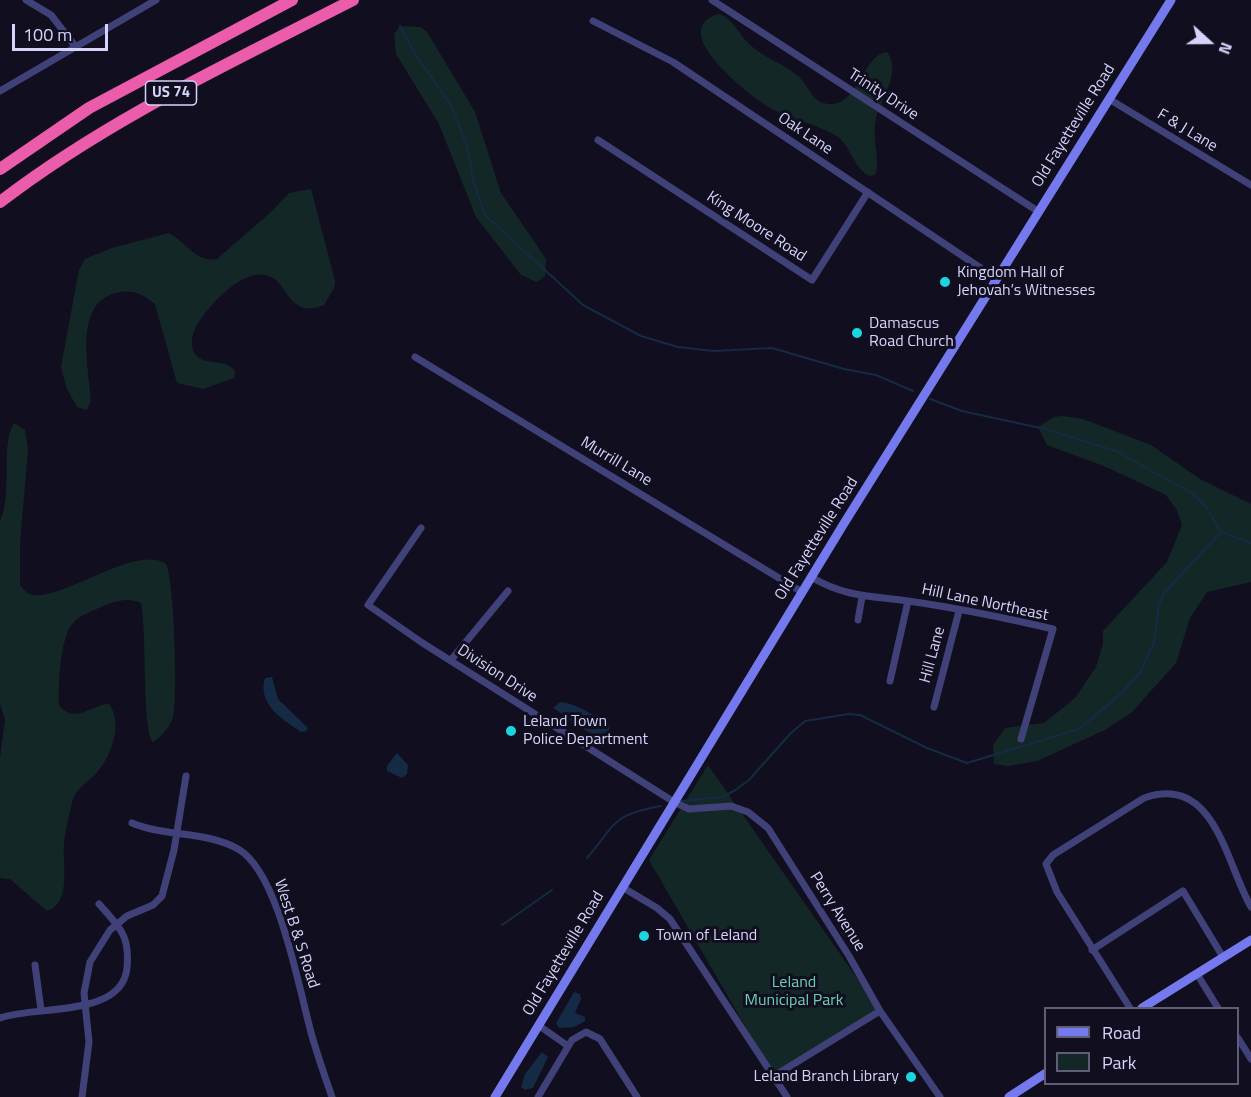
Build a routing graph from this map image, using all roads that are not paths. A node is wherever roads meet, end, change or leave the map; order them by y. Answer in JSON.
{"nodes":[{"id":1,"x":26,"y":0,"type":"edge"},
{"id":2,"x":156,"y":0,"type":"edge"},
{"id":3,"x":292,"y":0,"type":"edge"},
{"id":4,"x":353,"y":0,"type":"edge"},
{"id":5,"x":712,"y":0,"type":"edge"},
{"id":6,"x":1171,"y":0,"type":"edge"},
{"id":7,"x":593,"y":21,"type":"dead end"},
{"id":8,"x":75,"y":46,"type":"junction"},
{"id":9,"x":0,"y":91,"type":"edge"},
{"id":10,"x":1108,"y":99,"type":"junction"},
{"id":11,"x":41,"y":139,"type":"junction"},
{"id":12,"x":598,"y":140,"type":"dead end"},
{"id":13,"x":0,"y":163,"type":"edge"},
{"id":14,"x":0,"y":169,"type":"edge"},
{"id":15,"x":1251,"y":185,"type":"edge"},
{"id":16,"x":868,"y":192,"type":"junction"},
{"id":17,"x":0,"y":202,"type":"edge"},
{"id":18,"x":1039,"y":212,"type":"junction"},
{"id":19,"x":997,"y":279,"type":"junction"},
{"id":20,"x":415,"y":357,"type":"dead end"},
{"id":21,"x":421,"y":528,"type":"dead end"},
{"id":22,"x":811,"y":577,"type":"junction"},
{"id":23,"x":508,"y":591,"type":"dead end"},
{"id":24,"x":802,"y":592,"type":"junction"},
{"id":25,"x":862,"y":597,"type":"junction"},
{"id":26,"x":908,"y":601,"type":"junction"},
{"id":27,"x":959,"y":611,"type":"junction"},
{"id":28,"x":858,"y":620,"type":"dead end"},
{"id":29,"x":451,"y":660,"type":"junction"},
{"id":30,"x":890,"y":681,"type":"dead end"},
{"id":31,"x":933,"y":707,"type":"dead end"},
{"id":32,"x":1021,"y":739,"type":"dead end"},
{"id":33,"x":186,"y":776,"type":"dead end"},
{"id":34,"x":674,"y":801,"type":"junction"},
{"id":35,"x":132,"y":823,"type":"dead end"},
{"id":36,"x":176,"y":836,"type":"junction"},
{"id":37,"x":622,"y":887,"type":"junction"},
{"id":38,"x":99,"y":904,"type":"dead end"},
{"id":39,"x":1251,"y":907,"type":"edge"},
{"id":40,"x":116,"y":924,"type":"junction"},
{"id":41,"x":1251,"y":940,"type":"edge"},
{"id":42,"x":1092,"y":950,"type":"junction"},
{"id":43,"x":1223,"y":957,"type":"junction"},
{"id":44,"x":36,"y":965,"type":"dead end"},
{"id":45,"x":1197,"y":974,"type":"junction"},
{"id":46,"x":85,"y":1005,"type":"junction"},
{"id":47,"x":1129,"y":1007,"type":"edge"},
{"id":48,"x":1144,"y":1007,"type":"edge"},
{"id":49,"x":1217,"y":1007,"type":"edge"},
{"id":50,"x":41,"y":1010,"type":"junction"},
{"id":51,"x":880,"y":1011,"type":"junction"},
{"id":52,"x":0,"y":1018,"type":"edge"},
{"id":53,"x":538,"y":1025,"type":"junction"},
{"id":54,"x":1239,"y":1040,"type":"edge"},
{"id":55,"x":568,"y":1046,"type":"junction"},
{"id":56,"x":1251,"y":1059,"type":"edge"},
{"id":57,"x":1044,"y":1074,"type":"edge"},
{"id":58,"x":774,"y":1076,"type":"junction"},
{"id":59,"x":82,"y":1097,"type":"edge"},
{"id":60,"x":332,"y":1097,"type":"edge"},
{"id":61,"x":495,"y":1097,"type":"edge"},
{"id":62,"x":538,"y":1097,"type":"edge"},
{"id":63,"x":637,"y":1097,"type":"edge"},
{"id":64,"x":788,"y":1097,"type":"edge"},
{"id":65,"x":940,"y":1097,"type":"edge"},
{"id":66,"x":1009,"y":1097,"type":"edge"}],
"edges":[{"from":1,"to":8,"type":"street"},
{"from":2,"to":8,"type":"street"},
{"from":3,"to":11,"type":"highway","number":"US 74"},
{"from":4,"to":17,"type":"highway","number":"US 74"},
{"from":5,"to":18,"type":"street","name":"Trinity Drive"},
{"from":6,"to":10,"type":"street","name":"Old Fayetteville Road"},
{"from":7,"to":16,"type":"street","name":"Oak Lane"},
{"from":8,"to":9,"type":"street"},
{"from":10,"to":15,"type":"street","name":"F & J Lane"},
{"from":10,"to":18,"type":"street","name":"Old Fayetteville Road"},
{"from":11,"to":13,"type":"highway"},
{"from":11,"to":14,"type":"highway","number":"US 74"},
{"from":12,"to":16,"type":"street","name":"King Moore Road"},
{"from":16,"to":19,"type":"street","name":"Oak Lane"},
{"from":18,"to":19,"type":"street","name":"Old Fayetteville Road"},
{"from":19,"to":22,"type":"street","name":"Old Fayetteville Road"},
{"from":20,"to":24,"type":"street","name":"Murrill Lane"},
{"from":21,"to":29,"type":"street","name":"Division Drive"},
{"from":22,"to":24,"type":"street","name":"Old Fayetteville Road"},
{"from":22,"to":25,"type":"street"},
{"from":23,"to":29,"type":"street"},
{"from":24,"to":34,"type":"street","name":"Old Fayetteville Road"},
{"from":25,"to":26,"type":"street","name":"Hill Lane Northeast"},
{"from":25,"to":28,"type":"street"},
{"from":26,"to":27,"type":"street","name":"Hill Lane Northeast"},
{"from":26,"to":30,"type":"street","name":"Hill Lane Northeast"},
{"from":27,"to":31,"type":"street","name":"Hill Lane"},
{"from":27,"to":32,"type":"street","name":"Hill Lane Northeast"},
{"from":29,"to":34,"type":"street","name":"Division Drive"},
{"from":33,"to":36,"type":"street"},
{"from":34,"to":37,"type":"street","name":"Old Fayetteville Road"},
{"from":34,"to":51,"type":"street","name":"Perry Avenue"},
{"from":35,"to":36,"type":"street","name":"West B & S Road"},
{"from":36,"to":40,"type":"street"},
{"from":36,"to":60,"type":"street","name":"West B & S Road"},
{"from":37,"to":53,"type":"street","name":"Old Fayetteville Road"},
{"from":37,"to":58,"type":"street"},
{"from":38,"to":40,"type":"street"},
{"from":39,"to":42,"type":"street"},
{"from":40,"to":46,"type":"street"},
{"from":40,"to":46,"type":"street"},
{"from":41,"to":43,"type":"street"},
{"from":42,"to":43,"type":"street"},
{"from":42,"to":47,"type":"street"},
{"from":43,"to":45,"type":"street"},
{"from":44,"to":50,"type":"street"},
{"from":45,"to":48,"type":"street"},
{"from":45,"to":49,"type":"street"},
{"from":46,"to":50,"type":"street"},
{"from":46,"to":59,"type":"street"},
{"from":50,"to":52,"type":"street"},
{"from":51,"to":58,"type":"street"},
{"from":51,"to":65,"type":"street","name":"Perry Avenue"},
{"from":53,"to":55,"type":"street"},
{"from":53,"to":61,"type":"street","name":"Old Fayetteville Road"},
{"from":54,"to":56,"type":"street"},
{"from":55,"to":62,"type":"street"},
{"from":55,"to":63,"type":"street"},
{"from":57,"to":66,"type":"street"},
{"from":58,"to":64,"type":"street"}]}
